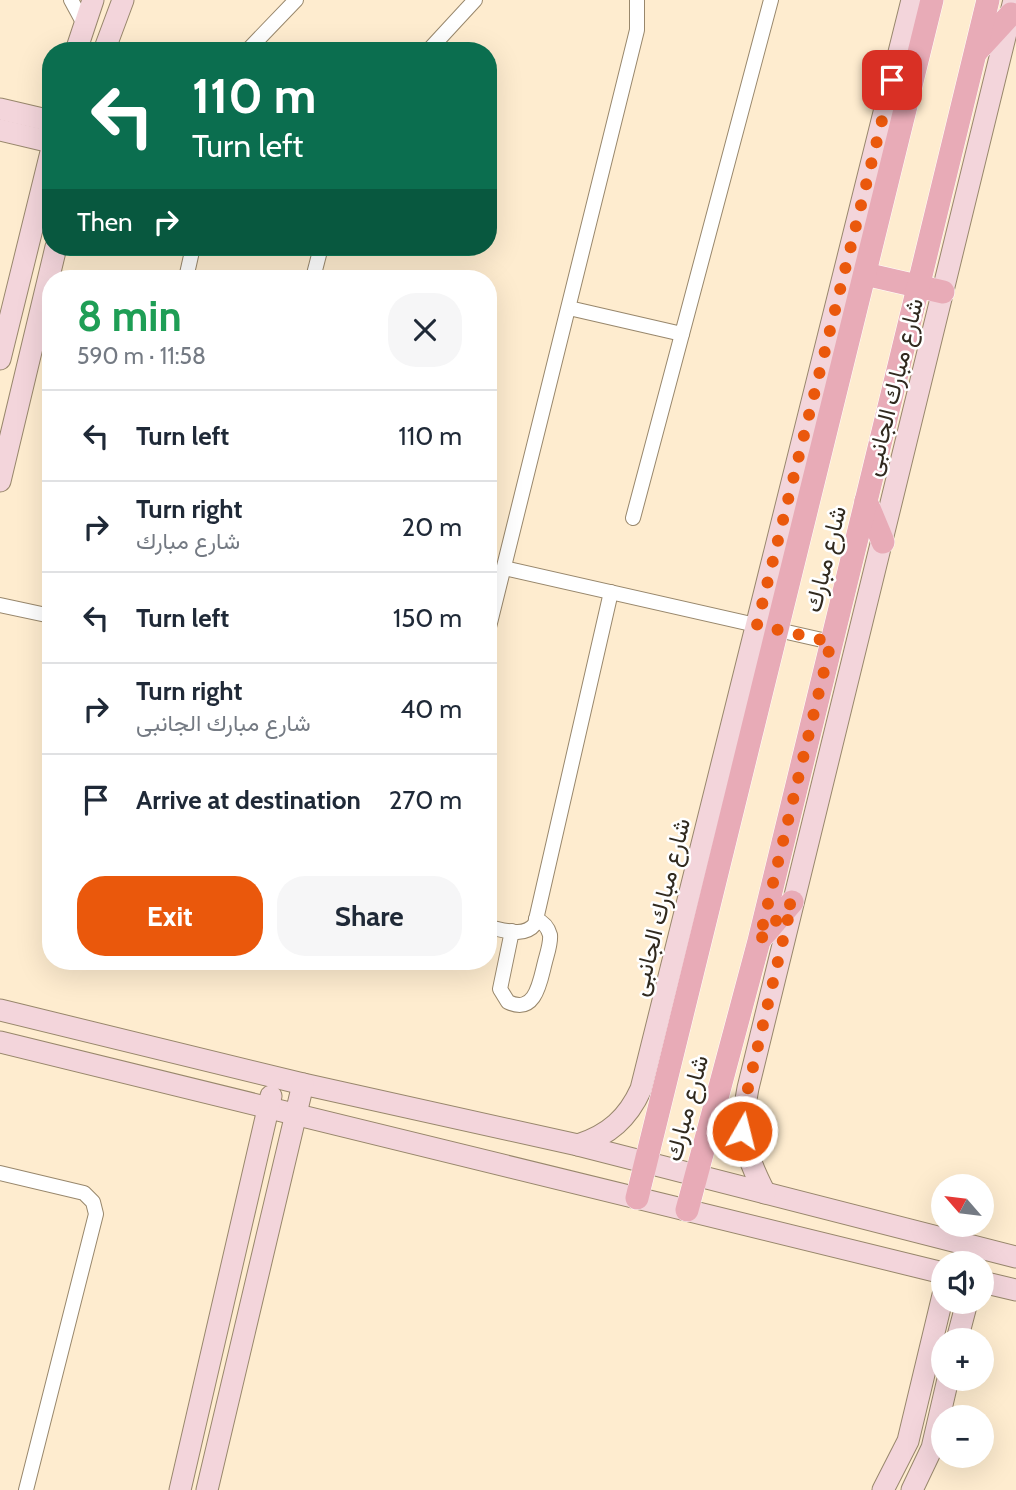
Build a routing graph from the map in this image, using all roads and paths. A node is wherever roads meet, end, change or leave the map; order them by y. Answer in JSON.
{"nodes":[{"id":1,"x":71,"y":0,"type":"edge"},
{"id":2,"x":93,"y":0,"type":"edge"},
{"id":3,"x":123,"y":0,"type":"edge"},
{"id":4,"x":296,"y":0,"type":"edge"},
{"id":5,"x":475,"y":0,"type":"edge"},
{"id":6,"x":637,"y":0,"type":"edge"},
{"id":7,"x":771,"y":0,"type":"edge"},
{"id":8,"x":912,"y":0,"type":"edge"},
{"id":9,"x":932,"y":0,"type":"edge"},
{"id":10,"x":988,"y":0,"type":"edge"},
{"id":11,"x":1013,"y":7,"type":"edge"},
{"id":12,"x":84,"y":24,"type":"junction"},
{"id":13,"x":79,"y":42,"type":"edge"},
{"id":14,"x":107,"y":42,"type":"edge"},
{"id":15,"x":256,"y":42,"type":"edge"},
{"id":16,"x":436,"y":42,"type":"edge"},
{"id":17,"x":975,"y":53,"type":"junction"},
{"id":18,"x":0,"y":109,"type":"edge"},
{"id":19,"x":42,"y":119,"type":"edge"},
{"id":20,"x":0,"y":130,"type":"edge"},
{"id":21,"x":42,"y":140,"type":"edge"},
{"id":22,"x":42,"y":189,"type":"edge"},
{"id":23,"x":865,"y":274,"type":"junction"},
{"id":24,"x":918,"y":286,"type":"junction"},
{"id":25,"x":943,"y":292,"type":"junction"},
{"id":26,"x":42,"y":306,"type":"edge"},
{"id":27,"x":569,"y":308,"type":"junction"},
{"id":28,"x":682,"y":334,"type":"junction"},
{"id":29,"x":0,"y":359,"type":"edge"},
{"id":30,"x":0,"y":481,"type":"edge"},
{"id":31,"x":866,"y":501,"type":"junction"},
{"id":32,"x":633,"y":518,"type":"dead end"},
{"id":33,"x":883,"y":542,"type":"junction"},
{"id":34,"x":504,"y":568,"type":"junction"},
{"id":35,"x":611,"y":593,"type":"junction"},
{"id":36,"x":497,"y":596,"type":"edge"},
{"id":37,"x":0,"y":605,"type":"edge"},
{"id":38,"x":42,"y":614,"type":"edge"},
{"id":39,"x":768,"y":628,"type":"junction"},
{"id":40,"x":831,"y":642,"type":"junction"},
{"id":41,"x":792,"y":902,"type":"junction"},
{"id":42,"x":536,"y":919,"type":"junction"},
{"id":43,"x":497,"y":928,"type":"edge"},
{"id":44,"x":512,"y":931,"type":"junction"},
{"id":45,"x":759,"y":941,"type":"junction"},
{"id":46,"x":0,"y":1010,"type":"edge"},
{"id":47,"x":0,"y":1042,"type":"edge"},
{"id":48,"x":276,"y":1077,"type":"junction"},
{"id":49,"x":303,"y":1084,"type":"junction"},
{"id":50,"x":269,"y":1108,"type":"junction"},
{"id":51,"x":296,"y":1114,"type":"junction"},
{"id":52,"x":578,"y":1145,"type":"junction"},
{"id":53,"x":646,"y":1163,"type":"junction"},
{"id":54,"x":0,"y":1173,"type":"edge"},
{"id":55,"x":695,"y":1176,"type":"junction"},
{"id":56,"x":765,"y":1193,"type":"junction"},
{"id":57,"x":637,"y":1198,"type":"junction"},
{"id":58,"x":687,"y":1210,"type":"junction"},
{"id":59,"x":956,"y":1242,"type":"junction"},
{"id":60,"x":954,"y":1251,"type":"edge"},
{"id":61,"x":970,"y":1251,"type":"edge"},
{"id":62,"x":994,"y":1256,"type":"edge"},
{"id":63,"x":1016,"y":1256,"type":"edge"},
{"id":64,"x":931,"y":1270,"type":"edge"},
{"id":65,"x":994,"y":1285,"type":"edge"},
{"id":66,"x":1016,"y":1290,"type":"edge"},
{"id":67,"x":938,"y":1314,"type":"edge"},
{"id":68,"x":945,"y":1391,"type":"edge"},
{"id":69,"x":26,"y":1490,"type":"edge"},
{"id":70,"x":180,"y":1490,"type":"edge"},
{"id":71,"x":207,"y":1490,"type":"edge"},
{"id":72,"x":883,"y":1490,"type":"edge"},
{"id":73,"x":912,"y":1490,"type":"edge"}],
"edges":[{"from":1,"to":12,"type":"street"},
{"from":2,"to":12,"type":"main road"},
{"from":3,"to":14,"type":"main road"},
{"from":4,"to":15,"type":"street"},
{"from":5,"to":16,"type":"street"},
{"from":6,"to":27,"type":"street"},
{"from":7,"to":28,"type":"street"},
{"from":8,"to":39,"type":"main road","name":"شارع مبارك الجانبى"},
{"from":9,"to":23,"type":"main road","name":"شارع مبارك"},
{"from":10,"to":17,"type":"main road","name":"شارع مبارك"},
{"from":11,"to":17,"type":"main road"},
{"from":11,"to":25,"type":"main road","name":"شارع مبارك الجانبى"},
{"from":12,"to":13,"type":"main road"},
{"from":17,"to":24,"type":"main road","name":"شارع مبارك"},
{"from":18,"to":19,"type":"main road"},
{"from":20,"to":21,"type":"main road"},
{"from":22,"to":29,"type":"main road"},
{"from":23,"to":24,"type":"main road"},
{"from":23,"to":39,"type":"main road","name":"شارع مبارك"},
{"from":24,"to":25,"type":"main road"},
{"from":24,"to":31,"type":"main road","name":"شارع مبارك"},
{"from":25,"to":33,"type":"main road","name":"شارع مبارك الجانبى"},
{"from":26,"to":30,"type":"main road"},
{"from":27,"to":28,"type":"street"},
{"from":27,"to":34,"type":"street"},
{"from":28,"to":32,"type":"street"},
{"from":31,"to":33,"type":"main road"},
{"from":31,"to":40,"type":"main road","name":"شارع مبارك"},
{"from":33,"to":41,"type":"main road","name":"شارع مبارك الجانبى"},
{"from":34,"to":35,"type":"street"},
{"from":34,"to":36,"type":"street"},
{"from":35,"to":39,"type":"street"},
{"from":35,"to":42,"type":"street"},
{"from":37,"to":38,"type":"street"},
{"from":39,"to":40,"type":"street"},
{"from":39,"to":52,"type":"main road","name":"شارع مبارك الجانبى"},
{"from":39,"to":53,"type":"main road","name":"شارع مبارك"},
{"from":40,"to":45,"type":"main road","name":"شارع مبارك"},
{"from":41,"to":45,"type":"main road"},
{"from":41,"to":56,"type":"main road","name":"شارع مبارك الجانبى"},
{"from":42,"to":44,"type":"street"},
{"from":42,"to":44,"type":"street"},
{"from":43,"to":44,"type":"street"},
{"from":45,"to":55,"type":"main road","name":"شارع مبارك"},
{"from":46,"to":48,"type":"main road"},
{"from":47,"to":50,"type":"main road"},
{"from":48,"to":49,"type":"main road"},
{"from":48,"to":50,"type":"main road"},
{"from":49,"to":51,"type":"main road"},
{"from":49,"to":52,"type":"main road"},
{"from":50,"to":51,"type":"main road"},
{"from":50,"to":70,"type":"main road"},
{"from":51,"to":57,"type":"main road"},
{"from":51,"to":71,"type":"main road"},
{"from":52,"to":53,"type":"main road"},
{"from":53,"to":55,"type":"main road"},
{"from":53,"to":57,"type":"main road","name":"شارع مبارك"},
{"from":54,"to":69,"type":"street"},
{"from":55,"to":56,"type":"main road"},
{"from":55,"to":58,"type":"main road","name":"شارع مبارك"},
{"from":56,"to":59,"type":"main road"},
{"from":57,"to":58,"type":"main road"},
{"from":58,"to":64,"type":"main road"},
{"from":59,"to":60,"type":"main road"},
{"from":59,"to":61,"type":"main road"},
{"from":62,"to":63,"type":"main road"},
{"from":65,"to":66,"type":"main road"},
{"from":67,"to":72,"type":"main road"},
{"from":68,"to":73,"type":"main road"}]}
